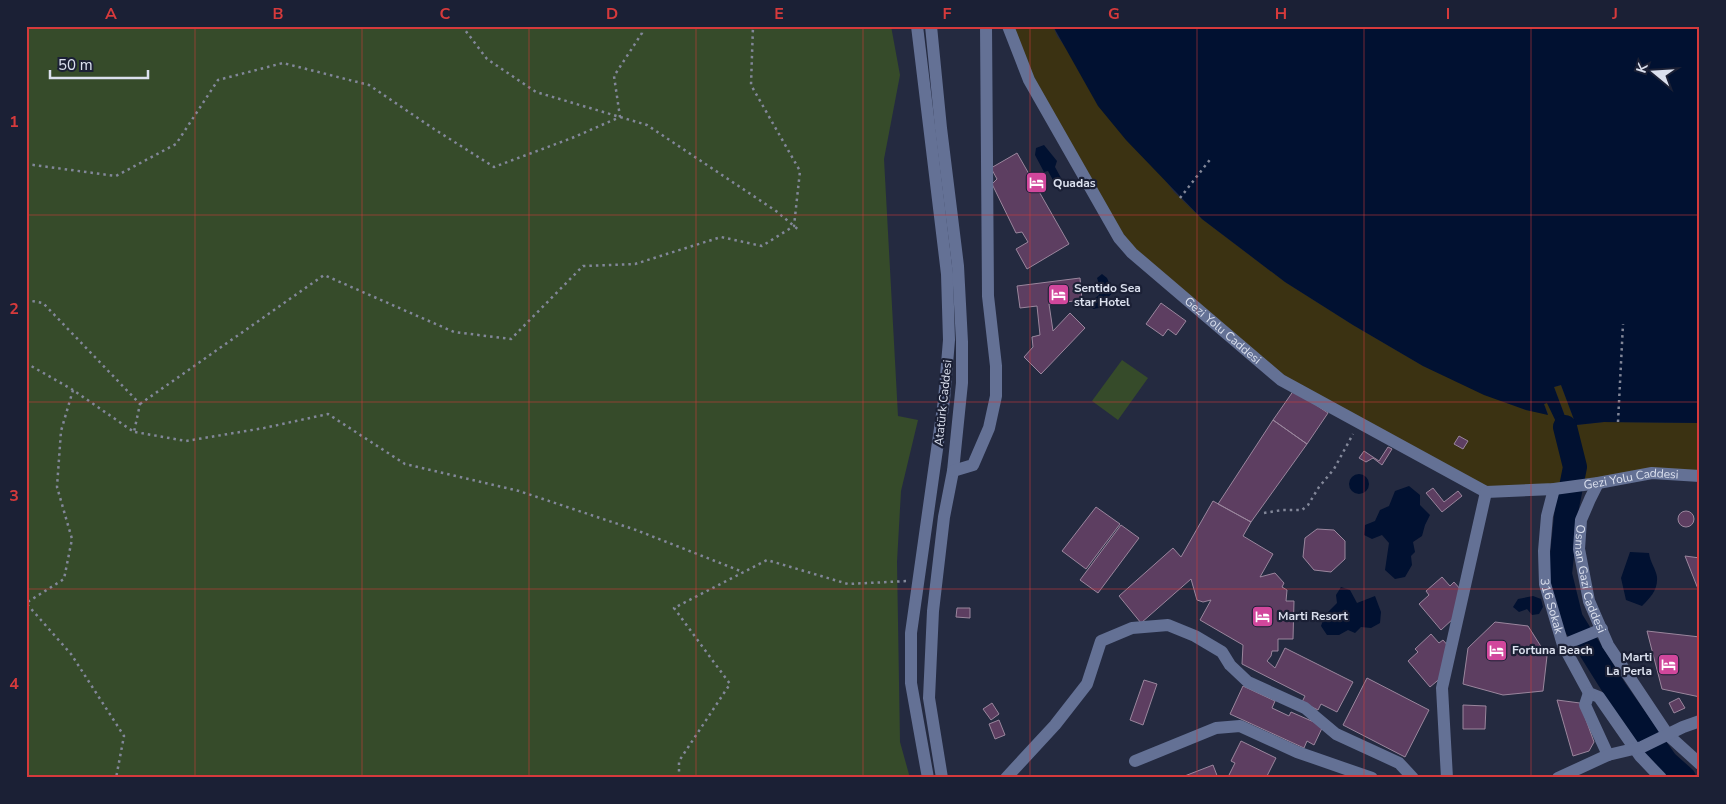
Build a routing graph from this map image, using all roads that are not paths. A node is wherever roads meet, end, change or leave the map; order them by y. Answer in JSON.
{"nodes":[{"id":1,"x":917,"y":26,"type":"edge"},
{"id":2,"x":931,"y":26,"type":"edge"},
{"id":3,"x":986,"y":26,"type":"edge"},
{"id":4,"x":1008,"y":26,"type":"edge"},
{"id":5,"x":954,"y":471,"type":"junction"},
{"id":6,"x":1700,"y":476,"type":"edge"},
{"id":7,"x":1592,"y":484,"type":"junction"},
{"id":8,"x":1558,"y":488,"type":"junction"},
{"id":9,"x":1486,"y":492,"type":"junction"},
{"id":10,"x":1596,"y":631,"type":"junction"},
{"id":11,"x":1567,"y":643,"type":"junction"},
{"id":12,"x":1589,"y":693,"type":"junction"},
{"id":13,"x":1700,"y":721,"type":"edge"},
{"id":14,"x":1664,"y":737,"type":"junction"},
{"id":15,"x":1639,"y":748,"type":"junction"},
{"id":16,"x":1608,"y":755,"type":"junction"},
{"id":17,"x":1135,"y":761,"type":"dead end"},
{"id":18,"x":1700,"y":764,"type":"edge"},
{"id":19,"x":1562,"y":777,"type":"edge"},
{"id":20,"x":928,"y":778,"type":"edge"},
{"id":21,"x":942,"y":778,"type":"edge"},
{"id":22,"x":1006,"y":778,"type":"edge"},
{"id":23,"x":1372,"y":778,"type":"edge"},
{"id":24,"x":1413,"y":778,"type":"edge"},
{"id":25,"x":1446,"y":778,"type":"edge"},
{"id":26,"x":1661,"y":778,"type":"edge"}],
"edges":[{"from":1,"to":20,"type":"street","name":"Atatürk Caddesi"},
{"from":2,"to":5,"type":"street","name":"Atatürk Caddesi"},
{"from":3,"to":5,"type":"street"},
{"from":4,"to":9,"type":"street","name":"Gezi Yolu Caddesi"},
{"from":5,"to":21,"type":"street","name":"Atatürk Caddesi"},
{"from":6,"to":7,"type":"street","name":"Gezi Yolu Caddesi"},
{"from":7,"to":8,"type":"street","name":"Gezi Yolu Caddesi"},
{"from":7,"to":10,"type":"street","name":"Osman Gazi Caddesi"},
{"from":8,"to":9,"type":"street","name":"Gezi Yolu Caddesi"},
{"from":8,"to":11,"type":"street","name":"316 Sokak"},
{"from":9,"to":25,"type":"street"},
{"from":10,"to":11,"type":"street"},
{"from":10,"to":14,"type":"street","name":"Osman Gazi Caddesi"},
{"from":11,"to":12,"type":"street","name":"316 Sokak"},
{"from":12,"to":15,"type":"street","name":"316 Sokak"},
{"from":12,"to":16,"type":"street"},
{"from":13,"to":14,"type":"street"},
{"from":14,"to":15,"type":"street"},
{"from":14,"to":18,"type":"street","name":"Osman Gazi Caddesi"},
{"from":15,"to":16,"type":"street"},
{"from":15,"to":26,"type":"street","name":"316 Sokak"},
{"from":16,"to":19,"type":"street"},
{"from":17,"to":23,"type":"street"},
{"from":22,"to":24,"type":"street"}]}
